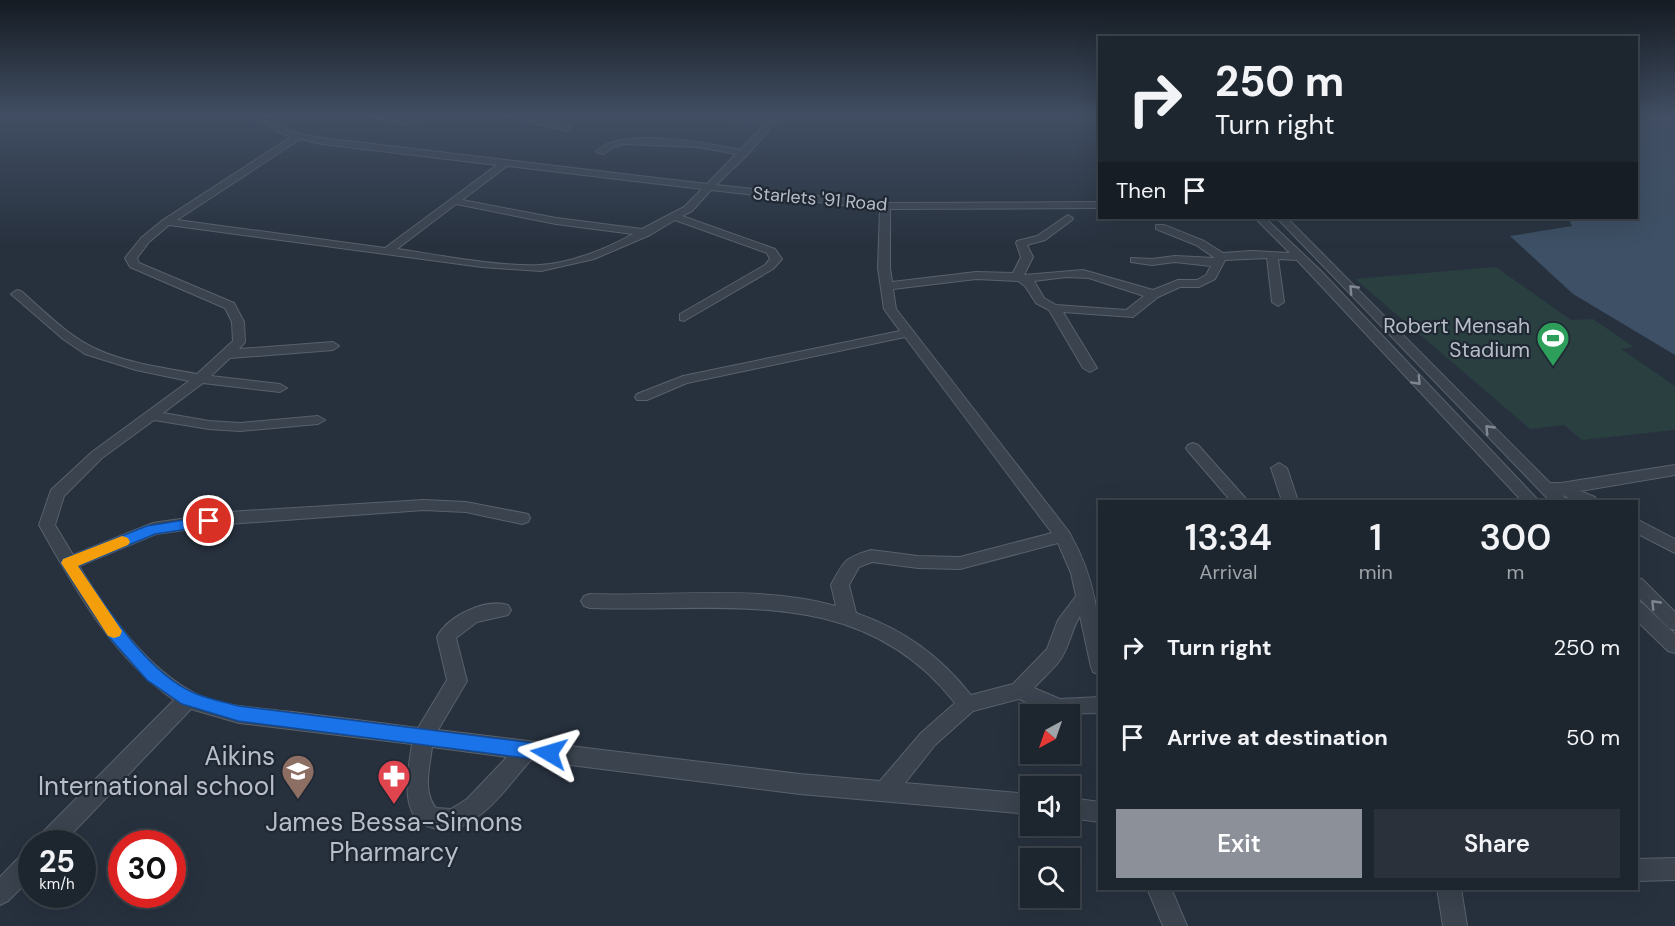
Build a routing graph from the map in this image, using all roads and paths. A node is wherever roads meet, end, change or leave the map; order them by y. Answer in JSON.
{"nodes":[{"id":1,"x":260,"y":159,"type":"edge"},
{"id":2,"x":475,"y":159,"type":"edge"},
{"id":3,"x":738,"y":159,"type":"edge"},
{"id":4,"x":505,"y":163,"type":"junction"},
{"id":5,"x":708,"y":188,"type":"junction"},
{"id":6,"x":454,"y":201,"type":"junction"},
{"id":7,"x":1098,"y":205,"type":"edge"},
{"id":8,"x":885,"y":206,"type":"junction"},
{"id":9,"x":675,"y":217,"type":"junction"},
{"id":10,"x":1068,"y":218,"type":"dead end"},
{"id":11,"x":1261,"y":219,"type":"edge"},
{"id":12,"x":1283,"y":219,"type":"edge"},
{"id":13,"x":167,"y":222,"type":"junction"},
{"id":14,"x":1160,"y":227,"type":"dead end"},
{"id":15,"x":646,"y":233,"type":"junction"},
{"id":16,"x":386,"y":252,"type":"junction"},
{"id":17,"x":1272,"y":256,"type":"junction"},
{"id":18,"x":1300,"y":257,"type":"junction"},
{"id":19,"x":1135,"y":260,"type":"dead end"},
{"id":20,"x":1218,"y":260,"type":"junction"},
{"id":21,"x":1335,"y":270,"type":"junction"},
{"id":22,"x":1316,"y":272,"type":"junction"},
{"id":23,"x":1021,"y":278,"type":"junction"},
{"id":24,"x":886,"y":286,"type":"junction"},
{"id":25,"x":17,"y":294,"type":"dead end"},
{"id":26,"x":1154,"y":294,"type":"junction"},
{"id":27,"x":1278,"y":302,"type":"dead end"},
{"id":28,"x":1054,"y":308,"type":"junction"},
{"id":29,"x":684,"y":317,"type":"dead end"},
{"id":30,"x":906,"y":333,"type":"junction"},
{"id":31,"x":333,"y":346,"type":"dead end"},
{"id":32,"x":227,"y":354,"type":"junction"},
{"id":33,"x":1090,"y":368,"type":"dead end"},
{"id":34,"x":200,"y":379,"type":"junction"},
{"id":35,"x":280,"y":388,"type":"dead end"},
{"id":36,"x":642,"y":397,"type":"dead end"},
{"id":37,"x":151,"y":415,"type":"junction"},
{"id":38,"x":318,"y":420,"type":"dead end"},
{"id":39,"x":1193,"y":448,"type":"dead end"},
{"id":40,"x":1512,"y":454,"type":"junction"},
{"id":41,"x":1487,"y":457,"type":"junction"},
{"id":42,"x":1279,"y":468,"type":"dead end"},
{"id":43,"x":1675,"y":470,"type":"edge"},
{"id":44,"x":1555,"y":492,"type":"edge"},
{"id":45,"x":1239,"y":500,"type":"edge"},
{"id":46,"x":1290,"y":500,"type":"edge"},
{"id":47,"x":1530,"y":500,"type":"edge"},
{"id":48,"x":1585,"y":500,"type":"edge"},
{"id":49,"x":522,"y":518,"type":"dead end"},
{"id":50,"x":1638,"y":526,"type":"edge"},
{"id":51,"x":1063,"y":536,"type":"junction"},
{"id":52,"x":1675,"y":547,"type":"edge"},
{"id":53,"x":69,"y":563,"type":"junction"},
{"id":54,"x":1638,"y":586,"type":"edge"},
{"id":55,"x":1084,"y":598,"type":"junction"},
{"id":56,"x":590,"y":602,"type":"dead end"},
{"id":57,"x":502,"y":610,"type":"dead end"},
{"id":58,"x":1638,"y":610,"type":"edge"},
{"id":59,"x":848,"y":617,"type":"junction"},
{"id":60,"x":1675,"y":623,"type":"edge"},
{"id":61,"x":1675,"y":646,"type":"edge"},
{"id":62,"x":1098,"y":658,"type":"edge"},
{"id":63,"x":1019,"y":691,"type":"junction"},
{"id":64,"x":188,"y":699,"type":"junction"},
{"id":65,"x":966,"y":704,"type":"junction"},
{"id":66,"x":1098,"y":705,"type":"edge"},
{"id":67,"x":423,"y":738,"type":"junction"},
{"id":68,"x":526,"y":750,"type":"junction"},
{"id":69,"x":886,"y":790,"type":"junction"},
{"id":70,"x":1020,"y":803,"type":"edge"},
{"id":71,"x":1080,"y":809,"type":"edge"},
{"id":72,"x":1098,"y":812,"type":"edge"},
{"id":73,"x":61,"y":830,"type":"edge"},
{"id":74,"x":1675,"y":868,"type":"edge"},
{"id":75,"x":1638,"y":870,"type":"edge"},
{"id":76,"x":18,"y":874,"type":"edge"},
{"id":77,"x":1161,"y":890,"type":"edge"},
{"id":78,"x":1449,"y":890,"type":"edge"},
{"id":79,"x":0,"y":893,"type":"edge"},
{"id":80,"x":1175,"y":926,"type":"edge"},
{"id":81,"x":1455,"y":926,"type":"edge"}],
"edges":[{"from":1,"to":13,"type":"street"},
{"from":2,"to":4,"type":"street","name":"Starlets '91 Road"},
{"from":3,"to":5,"type":"street"},
{"from":4,"to":5,"type":"street","name":"Starlets '91 Road"},
{"from":4,"to":6,"type":"street"},
{"from":5,"to":8,"type":"street","name":"Starlets '91 Road"},
{"from":5,"to":9,"type":"street"},
{"from":6,"to":15,"type":"street"},
{"from":6,"to":16,"type":"street"},
{"from":7,"to":8,"type":"street","name":"Starlets '91 Road"},
{"from":8,"to":24,"type":"street"},
{"from":9,"to":15,"type":"street"},
{"from":9,"to":29,"type":"street"},
{"from":10,"to":23,"type":"street"},
{"from":11,"to":18,"type":"street"},
{"from":12,"to":21,"type":"street"},
{"from":13,"to":16,"type":"street"},
{"from":13,"to":32,"type":"street"},
{"from":14,"to":20,"type":"street"},
{"from":15,"to":16,"type":"street"},
{"from":17,"to":18,"type":"street"},
{"from":17,"to":20,"type":"street"},
{"from":17,"to":27,"type":"street"},
{"from":18,"to":22,"type":"street"},
{"from":19,"to":20,"type":"street"},
{"from":20,"to":26,"type":"street"},
{"from":21,"to":22,"type":"street"},
{"from":40,"to":21,"type":"street","one_way":true},
{"from":22,"to":41,"type":"street","one_way":true},
{"from":23,"to":24,"type":"street"},
{"from":23,"to":26,"type":"street"},
{"from":23,"to":28,"type":"street"},
{"from":24,"to":30,"type":"street"},
{"from":25,"to":34,"type":"street"},
{"from":26,"to":28,"type":"street"},
{"from":28,"to":33,"type":"street"},
{"from":30,"to":36,"type":"street"},
{"from":30,"to":51,"type":"street"},
{"from":31,"to":32,"type":"street"},
{"from":32,"to":34,"type":"street"},
{"from":34,"to":35,"type":"street"},
{"from":34,"to":37,"type":"street"},
{"from":37,"to":38,"type":"street"},
{"from":37,"to":53,"type":"street"},
{"from":39,"to":45,"type":"street"},
{"from":40,"to":41,"type":"street"},
{"from":40,"to":44,"type":"street"},
{"from":41,"to":47,"type":"street"},
{"from":42,"to":46,"type":"street"},
{"from":43,"to":44,"type":"street"},
{"from":44,"to":48,"type":"street"},
{"from":49,"to":53,"type":"street"},
{"from":50,"to":52,"type":"street"},
{"from":51,"to":55,"type":"street"},
{"from":51,"to":59,"type":"street"},
{"from":53,"to":64,"type":"street"},
{"from":60,"to":54,"type":"street","one_way":true},
{"from":55,"to":62,"type":"street"},
{"from":55,"to":63,"type":"street"},
{"from":56,"to":59,"type":"street"},
{"from":57,"to":67,"type":"street"},
{"from":58,"to":61,"type":"street"},
{"from":59,"to":65,"type":"street"},
{"from":63,"to":65,"type":"street"},
{"from":63,"to":66,"type":"street"},
{"from":64,"to":67,"type":"street"},
{"from":64,"to":73,"type":"street"},
{"from":65,"to":69,"type":"street"},
{"from":67,"to":68,"type":"street"},
{"from":67,"to":68,"type":"street"},
{"from":68,"to":69,"type":"street"},
{"from":69,"to":70,"type":"street"},
{"from":71,"to":72,"type":"street"},
{"from":74,"to":75,"type":"street"},
{"from":76,"to":79,"type":"street"},
{"from":77,"to":80,"type":"street"},
{"from":78,"to":81,"type":"street"}]}
